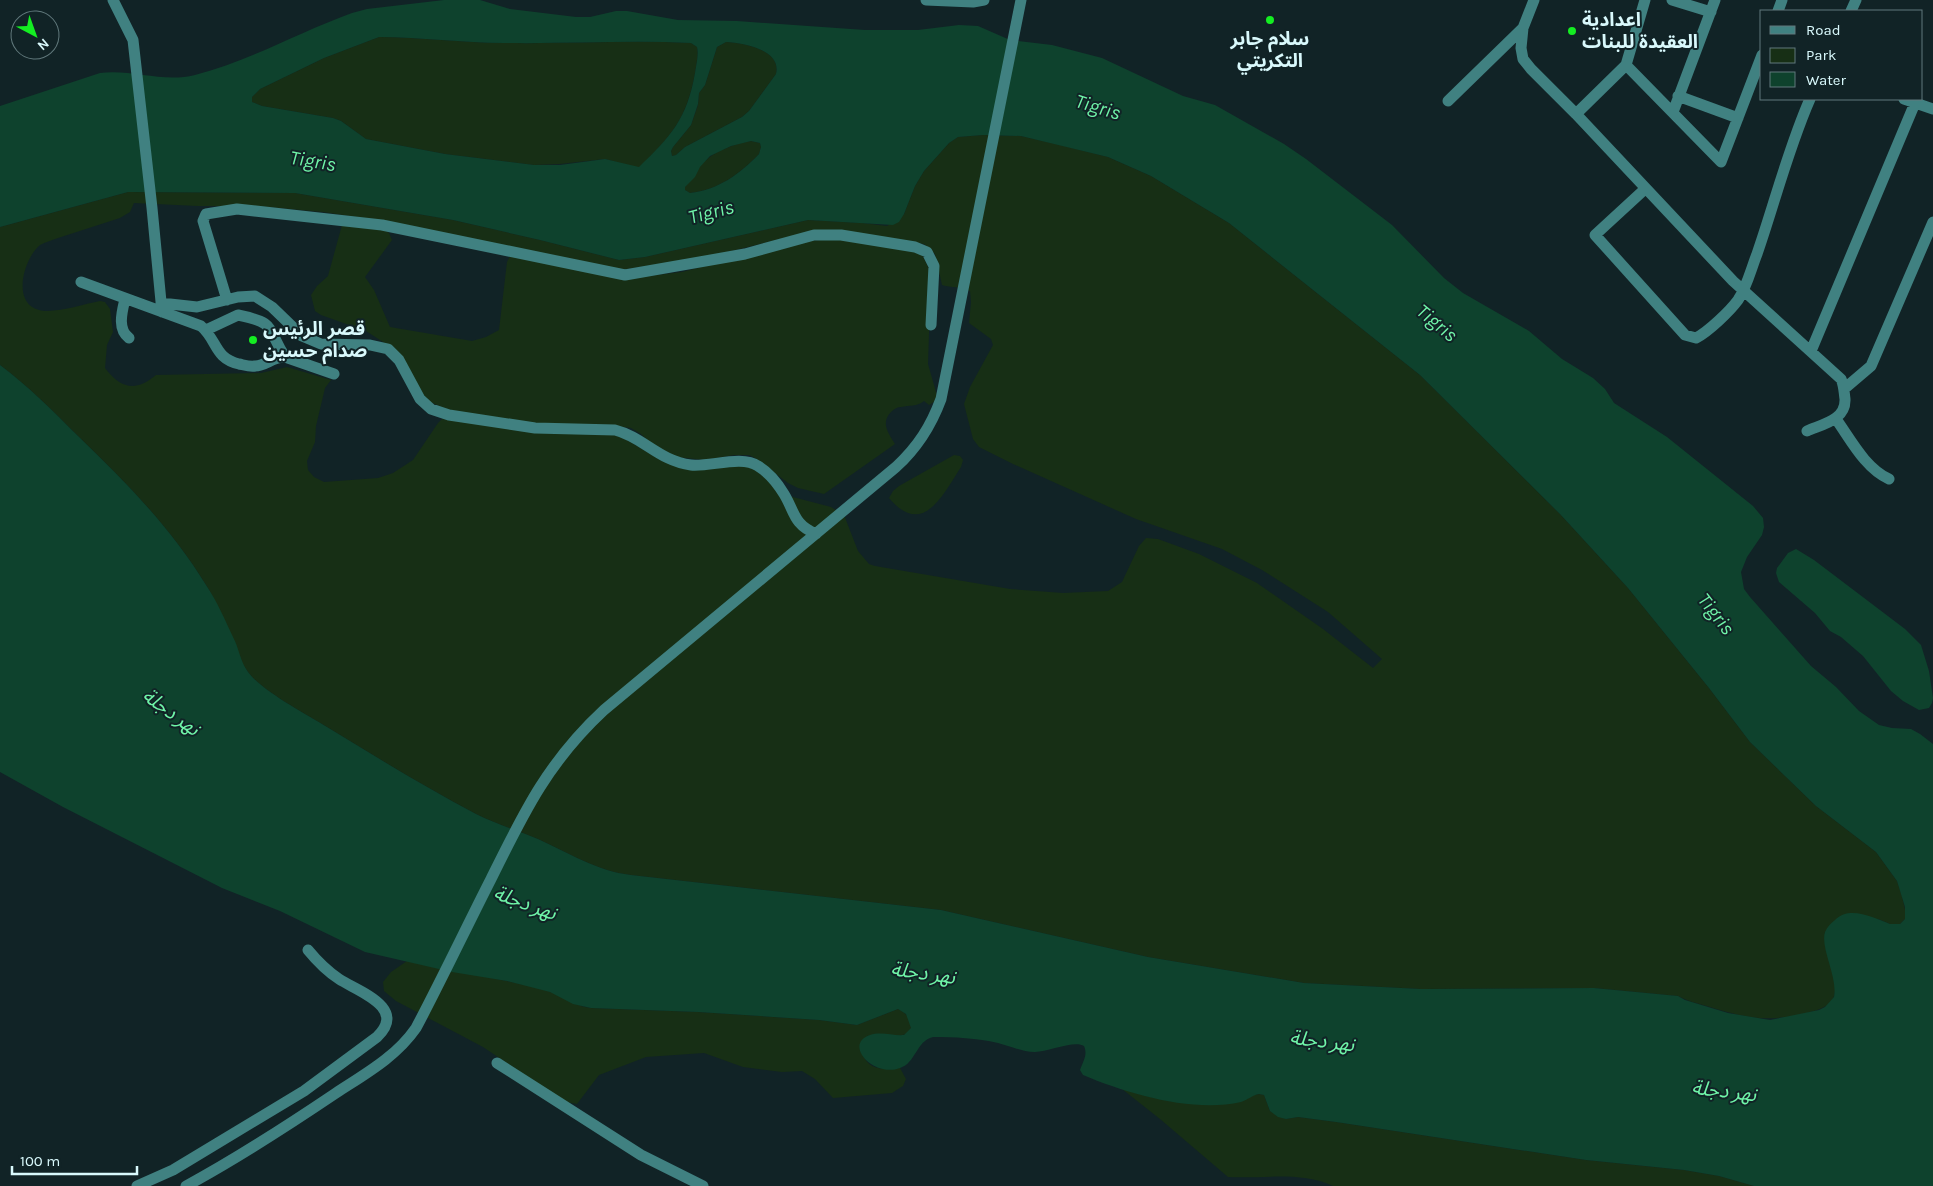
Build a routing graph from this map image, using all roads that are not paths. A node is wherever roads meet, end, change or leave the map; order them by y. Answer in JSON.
{"nodes":[{"id":1,"x":113,"y":0,"type":"edge"},
{"id":2,"x":926,"y":0,"type":"edge"},
{"id":3,"x":984,"y":0,"type":"edge"},
{"id":4,"x":1021,"y":0,"type":"edge"},
{"id":5,"x":1534,"y":0,"type":"edge"},
{"id":6,"x":1645,"y":0,"type":"edge"},
{"id":7,"x":1672,"y":0,"type":"edge"},
{"id":8,"x":1715,"y":0,"type":"edge"},
{"id":9,"x":1710,"y":12,"type":"junction"},
{"id":10,"x":1523,"y":28,"type":"junction"},
{"id":11,"x":1760,"y":60,"type":"edge"},
{"id":12,"x":1626,"y":65,"type":"junction"},
{"id":13,"x":1678,"y":96,"type":"junction"},
{"id":14,"x":1810,"y":100,"type":"edge"},
{"id":15,"x":1448,"y":101,"type":"dead end"},
{"id":16,"x":1909,"y":101,"type":"edge"},
{"id":17,"x":1933,"y":109,"type":"edge"},
{"id":18,"x":1673,"y":112,"type":"junction"},
{"id":19,"x":1576,"y":114,"type":"junction"},
{"id":20,"x":1738,"y":118,"type":"junction"},
{"id":21,"x":1645,"y":189,"type":"junction"},
{"id":22,"x":1933,"y":222,"type":"edge"},
{"id":23,"x":81,"y":282,"type":"dead end"},
{"id":24,"x":1743,"y":291,"type":"junction"},
{"id":25,"x":125,"y":299,"type":"junction"},
{"id":26,"x":227,"y":300,"type":"junction"},
{"id":27,"x":161,"y":307,"type":"junction"},
{"id":28,"x":931,"y":324,"type":"dead end"},
{"id":29,"x":206,"y":330,"type":"junction"},
{"id":30,"x":129,"y":338,"type":"dead end"},
{"id":31,"x":1811,"y":351,"type":"junction"},
{"id":32,"x":285,"y":357,"type":"junction"},
{"id":33,"x":334,"y":374,"type":"dead end"},
{"id":34,"x":1844,"y":389,"type":"junction"},
{"id":35,"x":1836,"y":419,"type":"junction"},
{"id":36,"x":1808,"y":431,"type":"dead end"},
{"id":37,"x":1889,"y":479,"type":"dead end"},
{"id":38,"x":816,"y":534,"type":"junction"},
{"id":39,"x":308,"y":950,"type":"dead end"},
{"id":40,"x":497,"y":1063,"type":"dead end"},
{"id":41,"x":137,"y":1186,"type":"edge"},
{"id":42,"x":186,"y":1186,"type":"edge"},
{"id":43,"x":702,"y":1186,"type":"edge"}],
"edges":[{"from":1,"to":27,"type":"street"},
{"from":2,"to":3,"type":"street"},
{"from":4,"to":38,"type":"street"},
{"from":5,"to":10,"type":"street"},
{"from":6,"to":12,"type":"street"},
{"from":7,"to":9,"type":"street"},
{"from":8,"to":9,"type":"street"},
{"from":9,"to":13,"type":"street"},
{"from":10,"to":15,"type":"street"},
{"from":10,"to":19,"type":"street"},
{"from":11,"to":20,"type":"street"},
{"from":12,"to":18,"type":"street"},
{"from":12,"to":19,"type":"street"},
{"from":13,"to":18,"type":"street"},
{"from":13,"to":20,"type":"street"},
{"from":14,"to":24,"type":"street"},
{"from":16,"to":17,"type":"street"},
{"from":16,"to":31,"type":"street"},
{"from":18,"to":20,"type":"street"},
{"from":19,"to":21,"type":"street"},
{"from":21,"to":24,"type":"street"},
{"from":21,"to":24,"type":"street"},
{"from":22,"to":34,"type":"street"},
{"from":23,"to":25,"type":"street"},
{"from":24,"to":31,"type":"street"},
{"from":25,"to":27,"type":"street"},
{"from":25,"to":30,"type":"street"},
{"from":26,"to":27,"type":"street"},
{"from":26,"to":28,"type":"street"},
{"from":26,"to":38,"type":"street"},
{"from":27,"to":29,"type":"street"},
{"from":29,"to":32,"type":"street"},
{"from":29,"to":32,"type":"street"},
{"from":31,"to":34,"type":"street"},
{"from":32,"to":33,"type":"street"},
{"from":34,"to":35,"type":"street"},
{"from":35,"to":36,"type":"street"},
{"from":35,"to":37,"type":"street"},
{"from":38,"to":42,"type":"street"},
{"from":39,"to":41,"type":"street"},
{"from":40,"to":43,"type":"street"}]}
